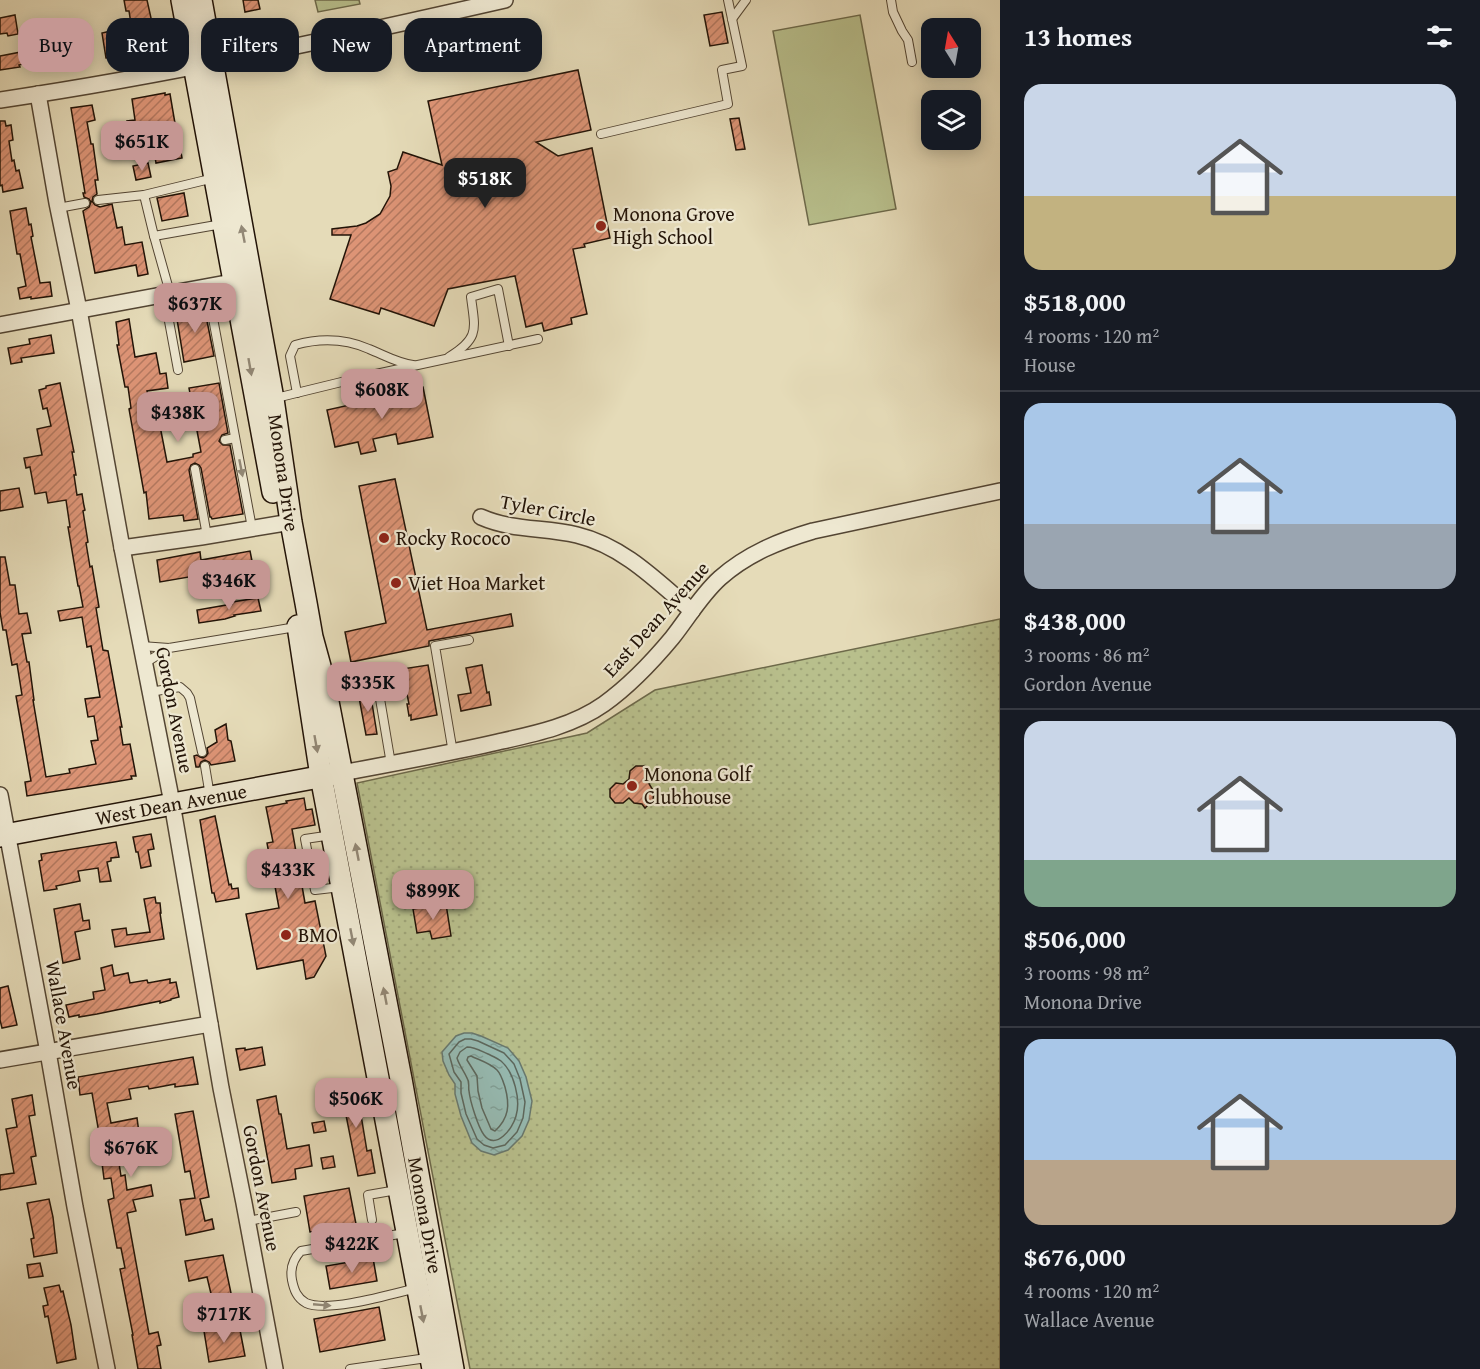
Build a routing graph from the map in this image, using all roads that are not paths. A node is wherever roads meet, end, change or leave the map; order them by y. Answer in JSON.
{"nodes":[{"id":1,"x":183,"y":0,"type":"edge"},
{"id":2,"x":201,"y":0,"type":"edge"},
{"id":3,"x":505,"y":0,"type":"edge"},
{"id":4,"x":728,"y":0,"type":"edge"},
{"id":5,"x":746,"y":0,"type":"edge"},
{"id":6,"x":891,"y":0,"type":"edge"},
{"id":7,"x":202,"y":18,"type":"edge"},
{"id":8,"x":732,"y":19,"type":"junction"},
{"id":9,"x":299,"y":44,"type":"edge"},
{"id":10,"x":201,"y":56,"type":"edge"},
{"id":11,"x":912,"y":62,"type":"dead end"},
{"id":12,"x":201,"y":66,"type":"edge"},
{"id":13,"x":205,"y":72,"type":"edge"},
{"id":14,"x":208,"y":72,"type":"edge"},
{"id":15,"x":38,"y":94,"type":"junction"},
{"id":16,"x":0,"y":100,"type":"edge"},
{"id":17,"x":601,"y":134,"type":"dead end"},
{"id":18,"x":215,"y":177,"type":"junction"},
{"id":19,"x":144,"y":195,"type":"junction"},
{"id":20,"x":98,"y":200,"type":"dead end"},
{"id":21,"x":85,"y":203,"type":"dead end"},
{"id":22,"x":58,"y":208,"type":"junction"},
{"id":23,"x":224,"y":224,"type":"junction"},
{"id":24,"x":154,"y":236,"type":"junction"},
{"id":25,"x":243,"y":280,"type":"junction"},
{"id":26,"x":207,"y":286,"type":"junction"},
{"id":27,"x":167,"y":294,"type":"junction"},
{"id":28,"x":79,"y":310,"type":"junction"},
{"id":29,"x":0,"y":325,"type":"edge"},
{"id":30,"x":538,"y":339,"type":"dead end"},
{"id":31,"x":509,"y":346,"type":"junction"},
{"id":32,"x":444,"y":360,"type":"junction"},
{"id":33,"x":418,"y":366,"type":"junction"},
{"id":34,"x":178,"y":370,"type":"dead end"},
{"id":35,"x":297,"y":393,"type":"junction"},
{"id":36,"x":265,"y":400,"type":"junction"},
{"id":37,"x":236,"y":438,"type":"junction"},
{"id":38,"x":225,"y":440,"type":"dead end"},
{"id":39,"x":195,"y":469,"type":"dead end"},
{"id":40,"x":1000,"y":491,"type":"edge"},
{"id":41,"x":481,"y":517,"type":"dead end"},
{"id":42,"x":285,"y":523,"type":"junction"},
{"id":43,"x":252,"y":528,"type":"junction"},
{"id":44,"x":207,"y":536,"type":"junction"},
{"id":45,"x":122,"y":548,"type":"junction"},
{"id":46,"x":692,"y":611,"type":"junction"},
{"id":47,"x":298,"y":626,"type":"junction"},
{"id":48,"x":469,"y":640,"type":"dead end"},
{"id":49,"x":141,"y":645,"type":"junction"},
{"id":50,"x":169,"y":648,"type":"junction"},
{"id":51,"x":145,"y":663,"type":"junction"},
{"id":52,"x":325,"y":684,"type":"junction"},
{"id":53,"x":150,"y":692,"type":"junction"},
{"id":54,"x":202,"y":752,"type":"dead end"},
{"id":55,"x":453,"y":753,"type":"junction"},
{"id":56,"x":391,"y":764,"type":"junction"},
{"id":57,"x":204,"y":766,"type":"dead end"},
{"id":58,"x":332,"y":774,"type":"junction"},
{"id":59,"x":0,"y":795,"type":"edge"},
{"id":60,"x":210,"y":796,"type":"junction"},
{"id":61,"x":172,"y":804,"type":"junction"},
{"id":62,"x":3,"y":835,"type":"edge"},
{"id":63,"x":353,"y":885,"type":"junction"},
{"id":64,"x":210,"y":1024,"type":"junction"},
{"id":65,"x":48,"y":1052,"type":"junction"},
{"id":66,"x":0,"y":1060,"type":"edge"},
{"id":67,"x":409,"y":1188,"type":"junction"},
{"id":68,"x":296,"y":1212,"type":"dead end"},
{"id":69,"x":372,"y":1220,"type":"dead end"},
{"id":70,"x":248,"y":1221,"type":"junction"},
{"id":71,"x":417,"y":1230,"type":"junction"},
{"id":72,"x":428,"y":1286,"type":"junction"},
{"id":73,"x":428,"y":1363,"type":"edge"},
{"id":74,"x":107,"y":1369,"type":"edge"},
{"id":75,"x":275,"y":1369,"type":"edge"},
{"id":76,"x":350,"y":1369,"type":"edge"}],
"edges":[{"from":1,"to":10,"type":"street","name":"Monona Drive"},
{"from":2,"to":7,"type":"street","name":"Monona Drive"},
{"from":3,"to":9,"type":"street"},
{"from":4,"to":8,"type":"lane"},
{"from":5,"to":8,"type":"lane"},
{"from":6,"to":11,"type":"lane"},
{"from":8,"to":17,"type":"lane"},
{"from":12,"to":15,"type":"street"},
{"from":13,"to":18,"type":"street","name":"Monona Drive"},
{"from":25,"to":14,"type":"street","name":"Monona Drive","one_way":true},
{"from":15,"to":16,"type":"street"},
{"from":15,"to":22,"type":"street","name":"Gordon Avenue"},
{"from":18,"to":19,"type":"lane"},
{"from":18,"to":23,"type":"street","name":"Monona Drive"},
{"from":19,"to":20,"type":"lane"},
{"from":19,"to":24,"type":"lane"},
{"from":21,"to":22,"type":"lane"},
{"from":22,"to":28,"type":"street","name":"Gordon Avenue"},
{"from":23,"to":24,"type":"lane"},
{"from":23,"to":25,"type":"street","name":"Monona Drive"},
{"from":24,"to":27,"type":"lane"},
{"from":25,"to":26,"type":"street"},
{"from":25,"to":36,"type":"street","name":"Monona Drive"},
{"from":26,"to":27,"type":"street"},
{"from":26,"to":37,"type":"lane"},
{"from":27,"to":28,"type":"street"},
{"from":27,"to":34,"type":"lane"},
{"from":28,"to":29,"type":"street"},
{"from":28,"to":45,"type":"street","name":"Gordon Avenue"},
{"from":30,"to":31,"type":"lane"},
{"from":31,"to":32,"type":"lane"},
{"from":31,"to":32,"type":"lane"},
{"from":32,"to":33,"type":"lane"},
{"from":33,"to":35,"type":"lane"},
{"from":33,"to":35,"type":"lane"},
{"from":35,"to":36,"type":"lane"},
{"from":36,"to":42,"type":"street","name":"Monona Drive"},
{"from":37,"to":38,"type":"lane"},
{"from":37,"to":43,"type":"lane","one_way":true},
{"from":39,"to":44,"type":"lane"},
{"from":40,"to":46,"type":"street","name":"East Dean Avenue"},
{"from":41,"to":46,"type":"street","name":"Tyler Circle"},
{"from":42,"to":43,"type":"street"},
{"from":42,"to":47,"type":"street","name":"Monona Drive"},
{"from":42,"to":52,"type":"street","name":"Monona Drive"},
{"from":43,"to":44,"type":"street"},
{"from":44,"to":45,"type":"street"},
{"from":45,"to":49,"type":"street","name":"Gordon Avenue"},
{"from":46,"to":55,"type":"street","name":"East Dean Avenue"},
{"from":47,"to":50,"type":"lane"},
{"from":47,"to":58,"type":"street","name":"Monona Drive","one_way":true},
{"from":48,"to":55,"type":"lane"},
{"from":49,"to":50,"type":"lane"},
{"from":49,"to":51,"type":"street","name":"Gordon Avenue"},
{"from":50,"to":51,"type":"lane"},
{"from":51,"to":53,"type":"street","name":"Gordon Avenue"},
{"from":52,"to":56,"type":"lane"},
{"from":52,"to":58,"type":"street","name":"Monona Drive"},
{"from":53,"to":54,"type":"lane"},
{"from":53,"to":61,"type":"street","name":"Gordon Avenue"},
{"from":55,"to":56,"type":"street","name":"East Dean Avenue"},
{"from":56,"to":58,"type":"street","name":"East Dean Avenue"},
{"from":57,"to":60,"type":"lane"},
{"from":58,"to":60,"type":"street","name":"West Dean Avenue"},
{"from":63,"to":58,"type":"street","name":"Monona Drive","one_way":true},
{"from":58,"to":63,"type":"street","name":"Monona Drive"},
{"from":59,"to":62,"type":"street","name":"Wallace Avenue"},
{"from":60,"to":61,"type":"street","name":"West Dean Avenue"},
{"from":61,"to":62,"type":"street","name":"West Dean Avenue"},
{"from":61,"to":64,"type":"street","name":"Gordon Avenue"},
{"from":62,"to":65,"type":"street","name":"Wallace Avenue"},
{"from":63,"to":67,"type":"street","name":"Monona Drive"},
{"from":64,"to":65,"type":"street"},
{"from":64,"to":70,"type":"street","name":"Gordon Avenue"},
{"from":65,"to":66,"type":"street"},
{"from":65,"to":74,"type":"street","name":"Wallace Avenue"},
{"from":67,"to":69,"type":"lane"},
{"from":67,"to":71,"type":"street","name":"Monona Drive"},
{"from":68,"to":70,"type":"lane"},
{"from":70,"to":75,"type":"street","name":"Gordon Avenue"},
{"from":71,"to":72,"type":"street","name":"Monona Drive"},
{"from":71,"to":72,"type":"lane","one_way":true},
{"from":72,"to":73,"type":"street","name":"Monona Drive"},
{"from":73,"to":76,"type":"lane"}]}
